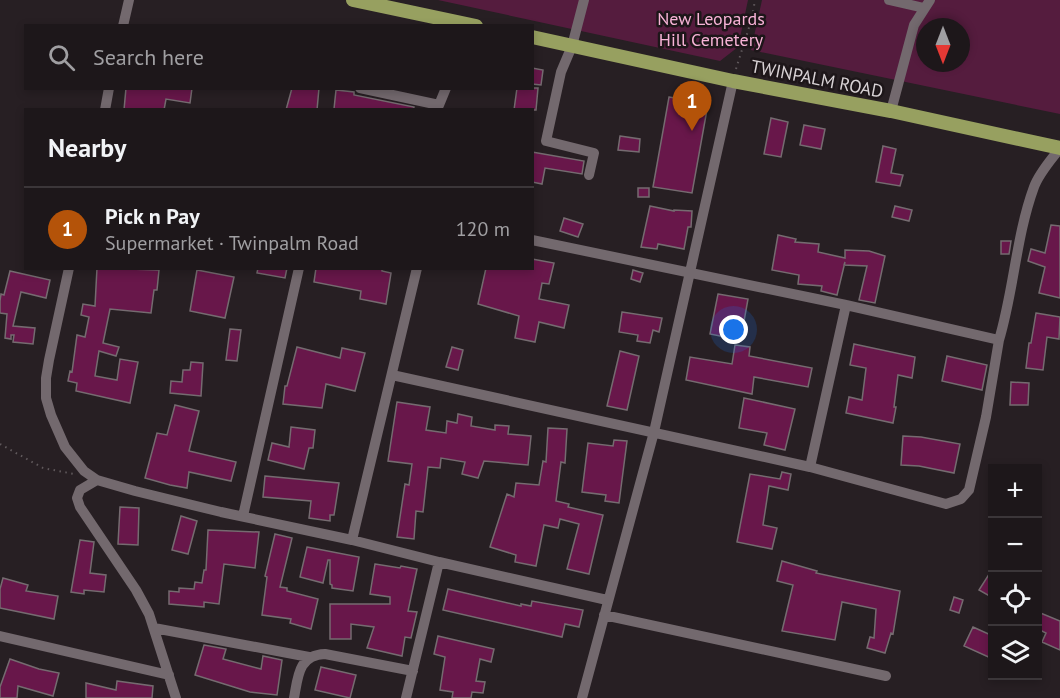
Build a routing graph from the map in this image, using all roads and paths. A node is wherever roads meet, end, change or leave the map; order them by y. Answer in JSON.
{"nodes":[{"id":1,"x":129,"y":0,"type":"edge"},
{"id":2,"x":353,"y":0,"type":"edge"},
{"id":3,"x":584,"y":0,"type":"edge"},
{"id":4,"x":755,"y":0,"type":"edge"},
{"id":5,"x":890,"y":0,"type":"edge"},
{"id":6,"x":927,"y":4,"type":"edge"},
{"id":7,"x":123,"y":24,"type":"edge"},
{"id":8,"x":468,"y":24,"type":"edge"},
{"id":9,"x":534,"y":37,"type":"edge"},
{"id":10,"x":572,"y":46,"type":"junction"},
{"id":11,"x":733,"y":81,"type":"junction"},
{"id":12,"x":110,"y":90,"type":"edge"},
{"id":13,"x":369,"y":90,"type":"edge"},
{"id":14,"x":445,"y":90,"type":"edge"},
{"id":15,"x":105,"y":108,"type":"edge"},
{"id":16,"x":891,"y":111,"type":"junction"},
{"id":17,"x":1060,"y":148,"type":"edge"},
{"id":18,"x":589,"y":175,"type":"dead end"},
{"id":19,"x":534,"y":240,"type":"edge"},
{"id":20,"x":69,"y":270,"type":"edge"},
{"id":21,"x":299,"y":270,"type":"edge"},
{"id":22,"x":417,"y":270,"type":"edge"},
{"id":23,"x":689,"y":272,"type":"junction"},
{"id":24,"x":846,"y":305,"type":"junction"},
{"id":25,"x":999,"y":340,"type":"junction"},
{"id":26,"x":392,"y":375,"type":"junction"},
{"id":27,"x":654,"y":432,"type":"junction"},
{"id":28,"x":0,"y":444,"type":"edge"},
{"id":29,"x":810,"y":466,"type":"junction"},
{"id":30,"x":75,"y":475,"type":"dead end"},
{"id":31,"x":97,"y":480,"type":"junction"},
{"id":32,"x":243,"y":516,"type":"junction"},
{"id":33,"x":352,"y":540,"type":"junction"},
{"id":34,"x":439,"y":562,"type":"junction"},
{"id":35,"x":607,"y":600,"type":"junction"},
{"id":36,"x":603,"y":615,"type":"junction"},
{"id":37,"x":154,"y":628,"type":"junction"},
{"id":38,"x":0,"y":636,"type":"edge"},
{"id":39,"x":309,"y":657,"type":"junction"},
{"id":40,"x":413,"y":671,"type":"junction"},
{"id":41,"x":169,"y":675,"type":"junction"},
{"id":42,"x":886,"y":676,"type":"dead end"},
{"id":43,"x":176,"y":698,"type":"edge"},
{"id":44,"x":294,"y":698,"type":"edge"},
{"id":45,"x":406,"y":698,"type":"edge"},
{"id":46,"x":582,"y":698,"type":"edge"}],
"edges":[{"from":1,"to":7,"type":"street"},
{"from":2,"to":8,"type":"main road"},
{"from":3,"to":10,"type":"street"},
{"from":4,"to":11,"type":"path"},
{"from":5,"to":6,"type":"street"},
{"from":6,"to":16,"type":"street"},
{"from":9,"to":10,"type":"main road","name":"TWINPALM ROAD"},
{"from":10,"to":11,"type":"main road","name":"TWINPALM ROAD"},
{"from":10,"to":18,"type":"street"},
{"from":11,"to":16,"type":"main road","name":"TWINPALM ROAD"},
{"from":11,"to":23,"type":"street"},
{"from":12,"to":15,"type":"street"},
{"from":13,"to":14,"type":"street"},
{"from":16,"to":17,"type":"main road","name":"TWINPALM ROAD"},
{"from":17,"to":25,"type":"street"},
{"from":19,"to":23,"type":"street"},
{"from":20,"to":31,"type":"street"},
{"from":21,"to":32,"type":"street"},
{"from":22,"to":26,"type":"street"},
{"from":23,"to":24,"type":"street"},
{"from":23,"to":27,"type":"street"},
{"from":24,"to":25,"type":"street"},
{"from":24,"to":29,"type":"street"},
{"from":25,"to":29,"type":"street"},
{"from":26,"to":27,"type":"street"},
{"from":26,"to":33,"type":"street"},
{"from":27,"to":29,"type":"street"},
{"from":27,"to":35,"type":"street"},
{"from":28,"to":30,"type":"path"},
{"from":31,"to":32,"type":"street"},
{"from":31,"to":37,"type":"street"},
{"from":32,"to":33,"type":"street"},
{"from":33,"to":34,"type":"street"},
{"from":34,"to":35,"type":"street"},
{"from":34,"to":40,"type":"street"},
{"from":35,"to":36,"type":"street"},
{"from":36,"to":42,"type":"street"},
{"from":36,"to":46,"type":"street"},
{"from":37,"to":39,"type":"street"},
{"from":37,"to":41,"type":"street"},
{"from":38,"to":41,"type":"street"},
{"from":39,"to":40,"type":"street"},
{"from":39,"to":44,"type":"street"},
{"from":40,"to":45,"type":"street"},
{"from":41,"to":43,"type":"street"}]}
